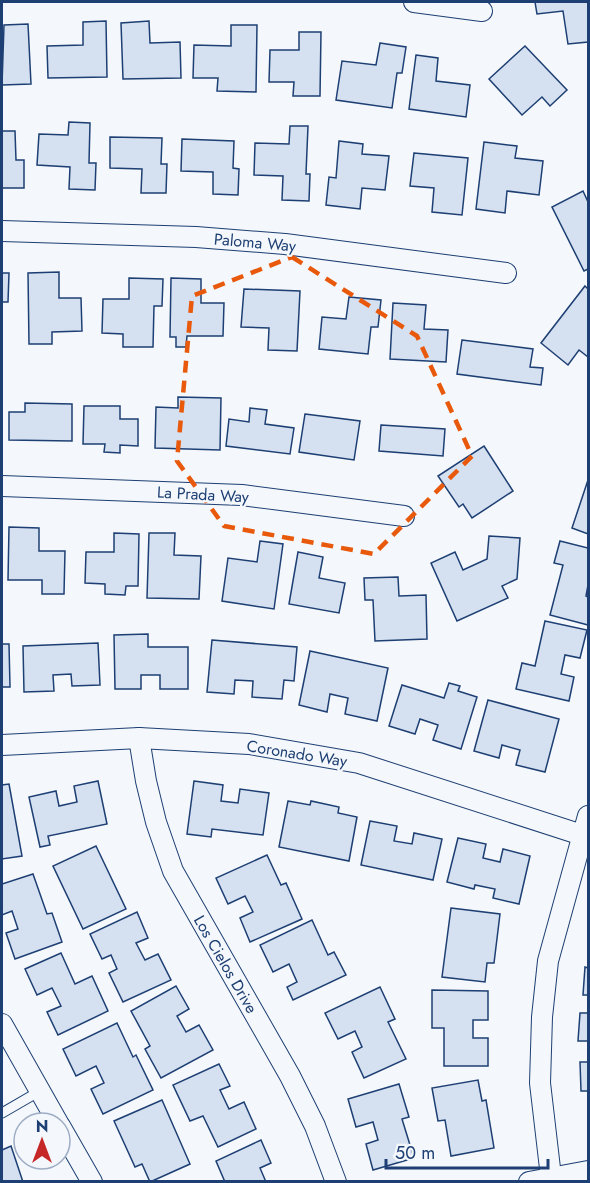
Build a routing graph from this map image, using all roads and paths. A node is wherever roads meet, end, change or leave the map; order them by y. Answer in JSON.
{"nodes":[{"id":1,"x":414,"y":2,"type":"edge"},
{"id":2,"x":482,"y":11,"type":"dead end"},
{"id":3,"x":2,"y":231,"type":"edge"},
{"id":4,"x":506,"y":273,"type":"dead end"},
{"id":5,"x":2,"y":486,"type":"edge"},
{"id":6,"x":404,"y":516,"type":"dead end"},
{"id":7,"x":139,"y":738,"type":"junction"},
{"id":8,"x":2,"y":745,"type":"edge"},
{"id":9,"x":588,"y":816,"type":"edge"},
{"id":10,"x":582,"y":836,"type":"junction"},
{"id":11,"x":2,"y":1029,"type":"edge"},
{"id":12,"x":39,"y":1091,"type":"junction"},
{"id":13,"x":51,"y":1111,"type":"edge"},
{"id":14,"x":2,"y":1113,"type":"edge"},
{"id":15,"x":72,"y":1147,"type":"edge"},
{"id":16,"x":588,"y":1172,"type":"edge"},
{"id":17,"x":551,"y":1177,"type":"junction"},
{"id":18,"x":92,"y":1182,"type":"edge"},
{"id":19,"x":336,"y":1182,"type":"edge"},
{"id":20,"x":529,"y":1182,"type":"edge"}],
"edges":[{"from":1,"to":2,"type":"street"},
{"from":3,"to":4,"type":"street","name":"Paloma Way"},
{"from":5,"to":6,"type":"street","name":"La Prada Way"},
{"from":7,"to":8,"type":"street","name":"Coronado Way"},
{"from":7,"to":10,"type":"street","name":"Coronado Way"},
{"from":7,"to":19,"type":"street","name":"Los Cielos Drive"},
{"from":9,"to":10,"type":"street"},
{"from":10,"to":17,"type":"street"},
{"from":11,"to":12,"type":"street"},
{"from":12,"to":13,"type":"street"},
{"from":12,"to":14,"type":"lane"},
{"from":15,"to":18,"type":"street"},
{"from":16,"to":17,"type":"street"},
{"from":17,"to":20,"type":"street"}]}
